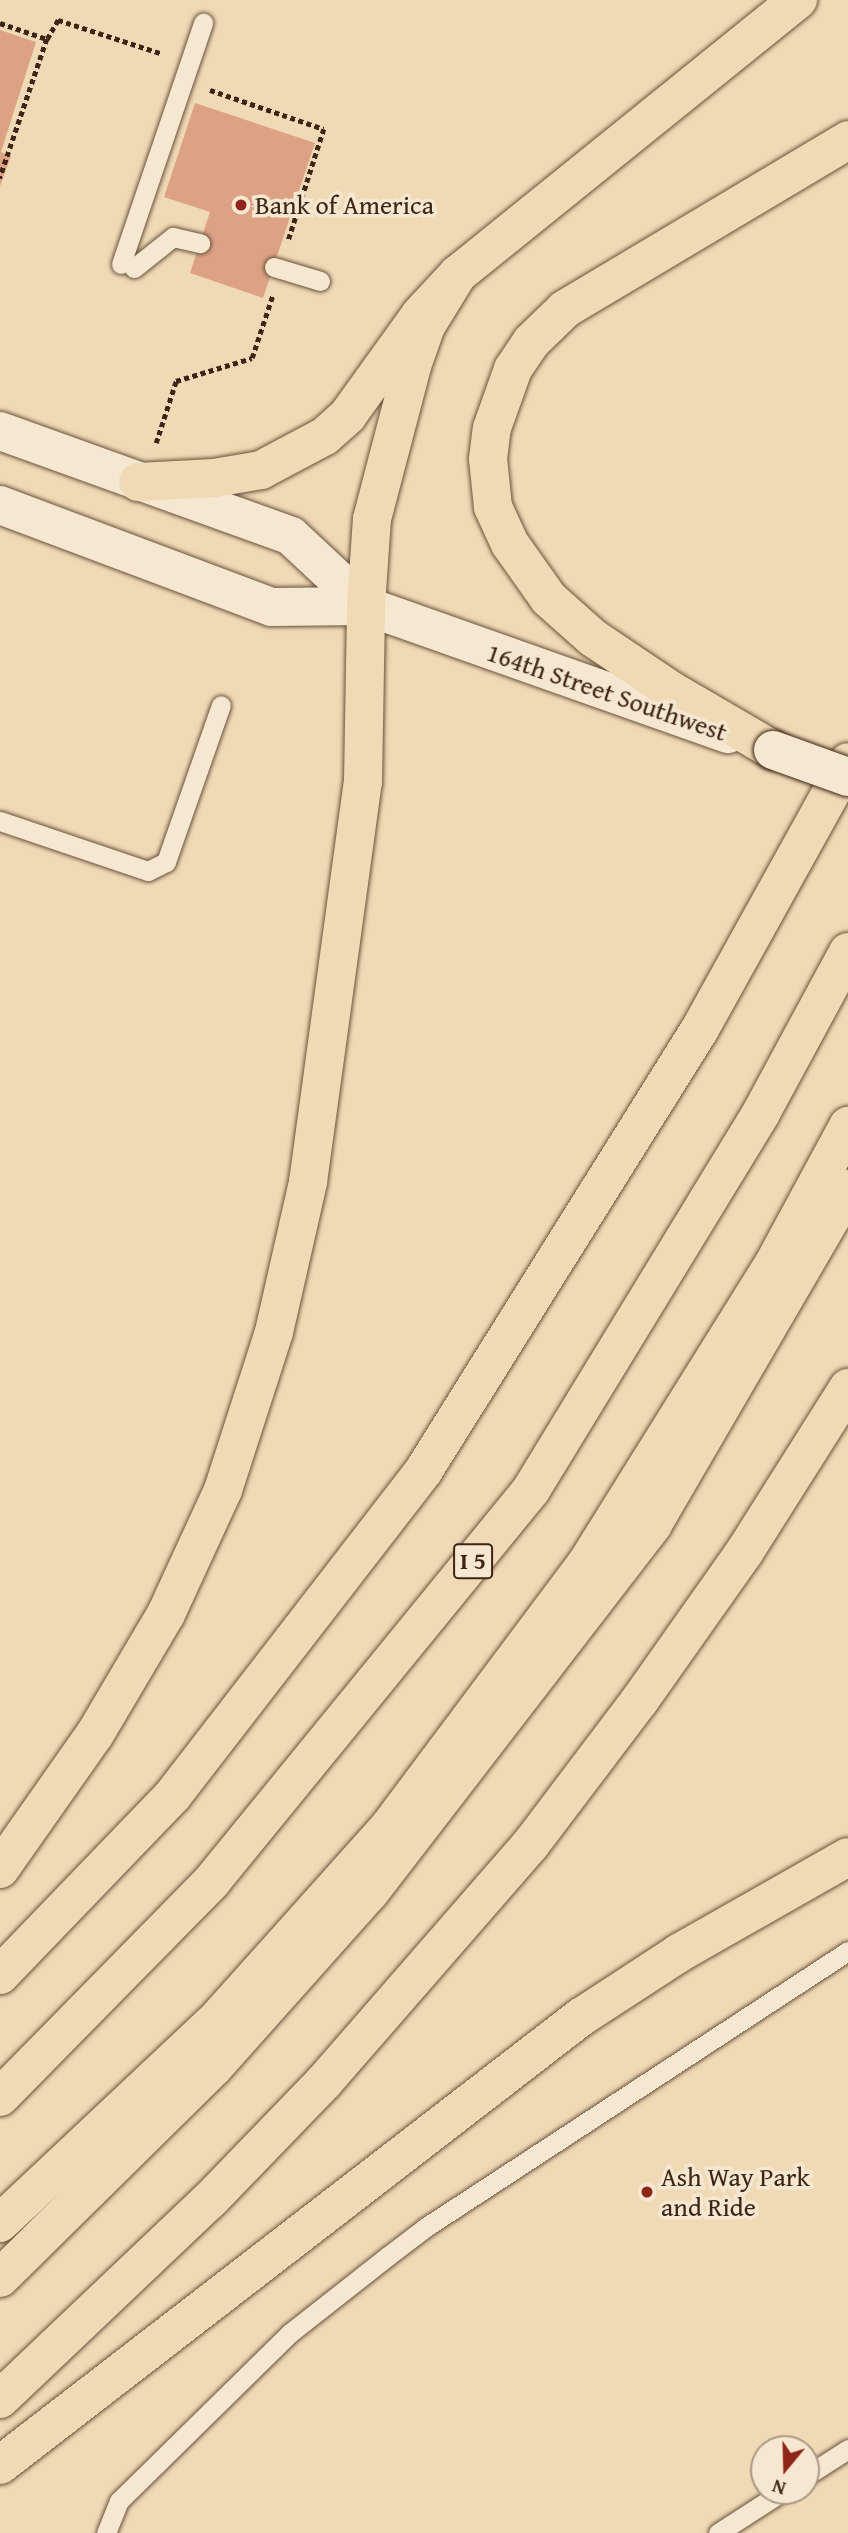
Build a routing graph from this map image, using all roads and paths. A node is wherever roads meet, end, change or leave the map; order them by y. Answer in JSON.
{"nodes":[{"id":1,"x":798,"y":0,"type":"edge"},
{"id":2,"x":0,"y":23,"type":"edge"},
{"id":3,"x":202,"y":23,"type":"dead end"},
{"id":4,"x":47,"y":39,"type":"junction"},
{"id":5,"x":189,"y":63,"type":"junction"},
{"id":6,"x":848,"y":140,"type":"edge"},
{"id":7,"x":0,"y":178,"type":"edge"},
{"id":8,"x":200,"y":243,"type":"dead end"},
{"id":9,"x":277,"y":268,"type":"junction"},
{"id":10,"x":458,"y":274,"type":"junction"},
{"id":11,"x":320,"y":281,"type":"dead end"},
{"id":12,"x":0,"y":431,"type":"edge"},
{"id":13,"x":138,"y":482,"type":"junction"},
{"id":14,"x":0,"y":505,"type":"edge"},
{"id":15,"x":366,"y":606,"type":"junction"},
{"id":16,"x":220,"y":705,"type":"dead end"},
{"id":17,"x":773,"y":750,"type":"junction"},
{"id":18,"x":848,"y":762,"type":"edge"},
{"id":19,"x":848,"y":777,"type":"edge"},
{"id":20,"x":0,"y":821,"type":"edge"},
{"id":21,"x":848,"y":952,"type":"edge"},
{"id":22,"x":848,"y":1126,"type":"edge"},
{"id":23,"x":848,"y":1189,"type":"edge"},
{"id":24,"x":848,"y":1388,"type":"edge"},
{"id":25,"x":848,"y":1857,"type":"edge"},
{"id":26,"x":0,"y":1869,"type":"edge"},
{"id":27,"x":848,"y":1951,"type":"edge"},
{"id":28,"x":0,"y":1975,"type":"edge"},
{"id":29,"x":0,"y":2097,"type":"edge"},
{"id":30,"x":0,"y":2223,"type":"edge"},
{"id":31,"x":0,"y":2278,"type":"edge"},
{"id":32,"x":0,"y":2399,"type":"edge"},
{"id":33,"x":848,"y":2449,"type":"edge"},
{"id":34,"x":0,"y":2465,"type":"edge"},
{"id":35,"x":820,"y":2467,"type":"edge"},
{"id":36,"x":761,"y":2505,"type":"edge"},
{"id":37,"x":106,"y":2533,"type":"edge"},
{"id":38,"x":718,"y":2533,"type":"edge"}],
"edges":[{"from":1,"to":10,"type":"highway"},
{"from":2,"to":4,"type":"path"},
{"from":3,"to":5,"type":"lane"},
{"from":4,"to":5,"type":"path"},
{"from":4,"to":7,"type":"path"},
{"from":5,"to":8,"type":"lane"},
{"from":5,"to":9,"type":"path"},
{"from":6,"to":17,"type":"highway"},
{"from":9,"to":11,"type":"lane"},
{"from":9,"to":13,"type":"path"},
{"from":10,"to":13,"type":"highway"},
{"from":10,"to":15,"type":"highway"},
{"from":12,"to":13,"type":"main road","name":"164th Street Southwest"},
{"from":13,"to":15,"type":"main road","name":"164th Street Southwest"},
{"from":14,"to":15,"type":"main road","name":"164th Street Southwest"},
{"from":15,"to":17,"type":"main road","name":"164th Street Southwest"},
{"from":15,"to":26,"type":"highway"},
{"from":16,"to":20,"type":"lane"},
{"from":17,"to":19,"type":"main road","name":"164th Street Southwest","bridge":true},
{"from":18,"to":28,"type":"highway"},
{"from":21,"to":29,"type":"highway","number":"I 5"},
{"from":22,"to":30,"type":"highway"},
{"from":23,"to":31,"type":"highway"},
{"from":24,"to":32,"type":"highway"},
{"from":25,"to":34,"type":"highway"},
{"from":27,"to":37,"type":"lane"},
{"from":33,"to":35,"type":"lane"},
{"from":36,"to":38,"type":"lane"}]}
